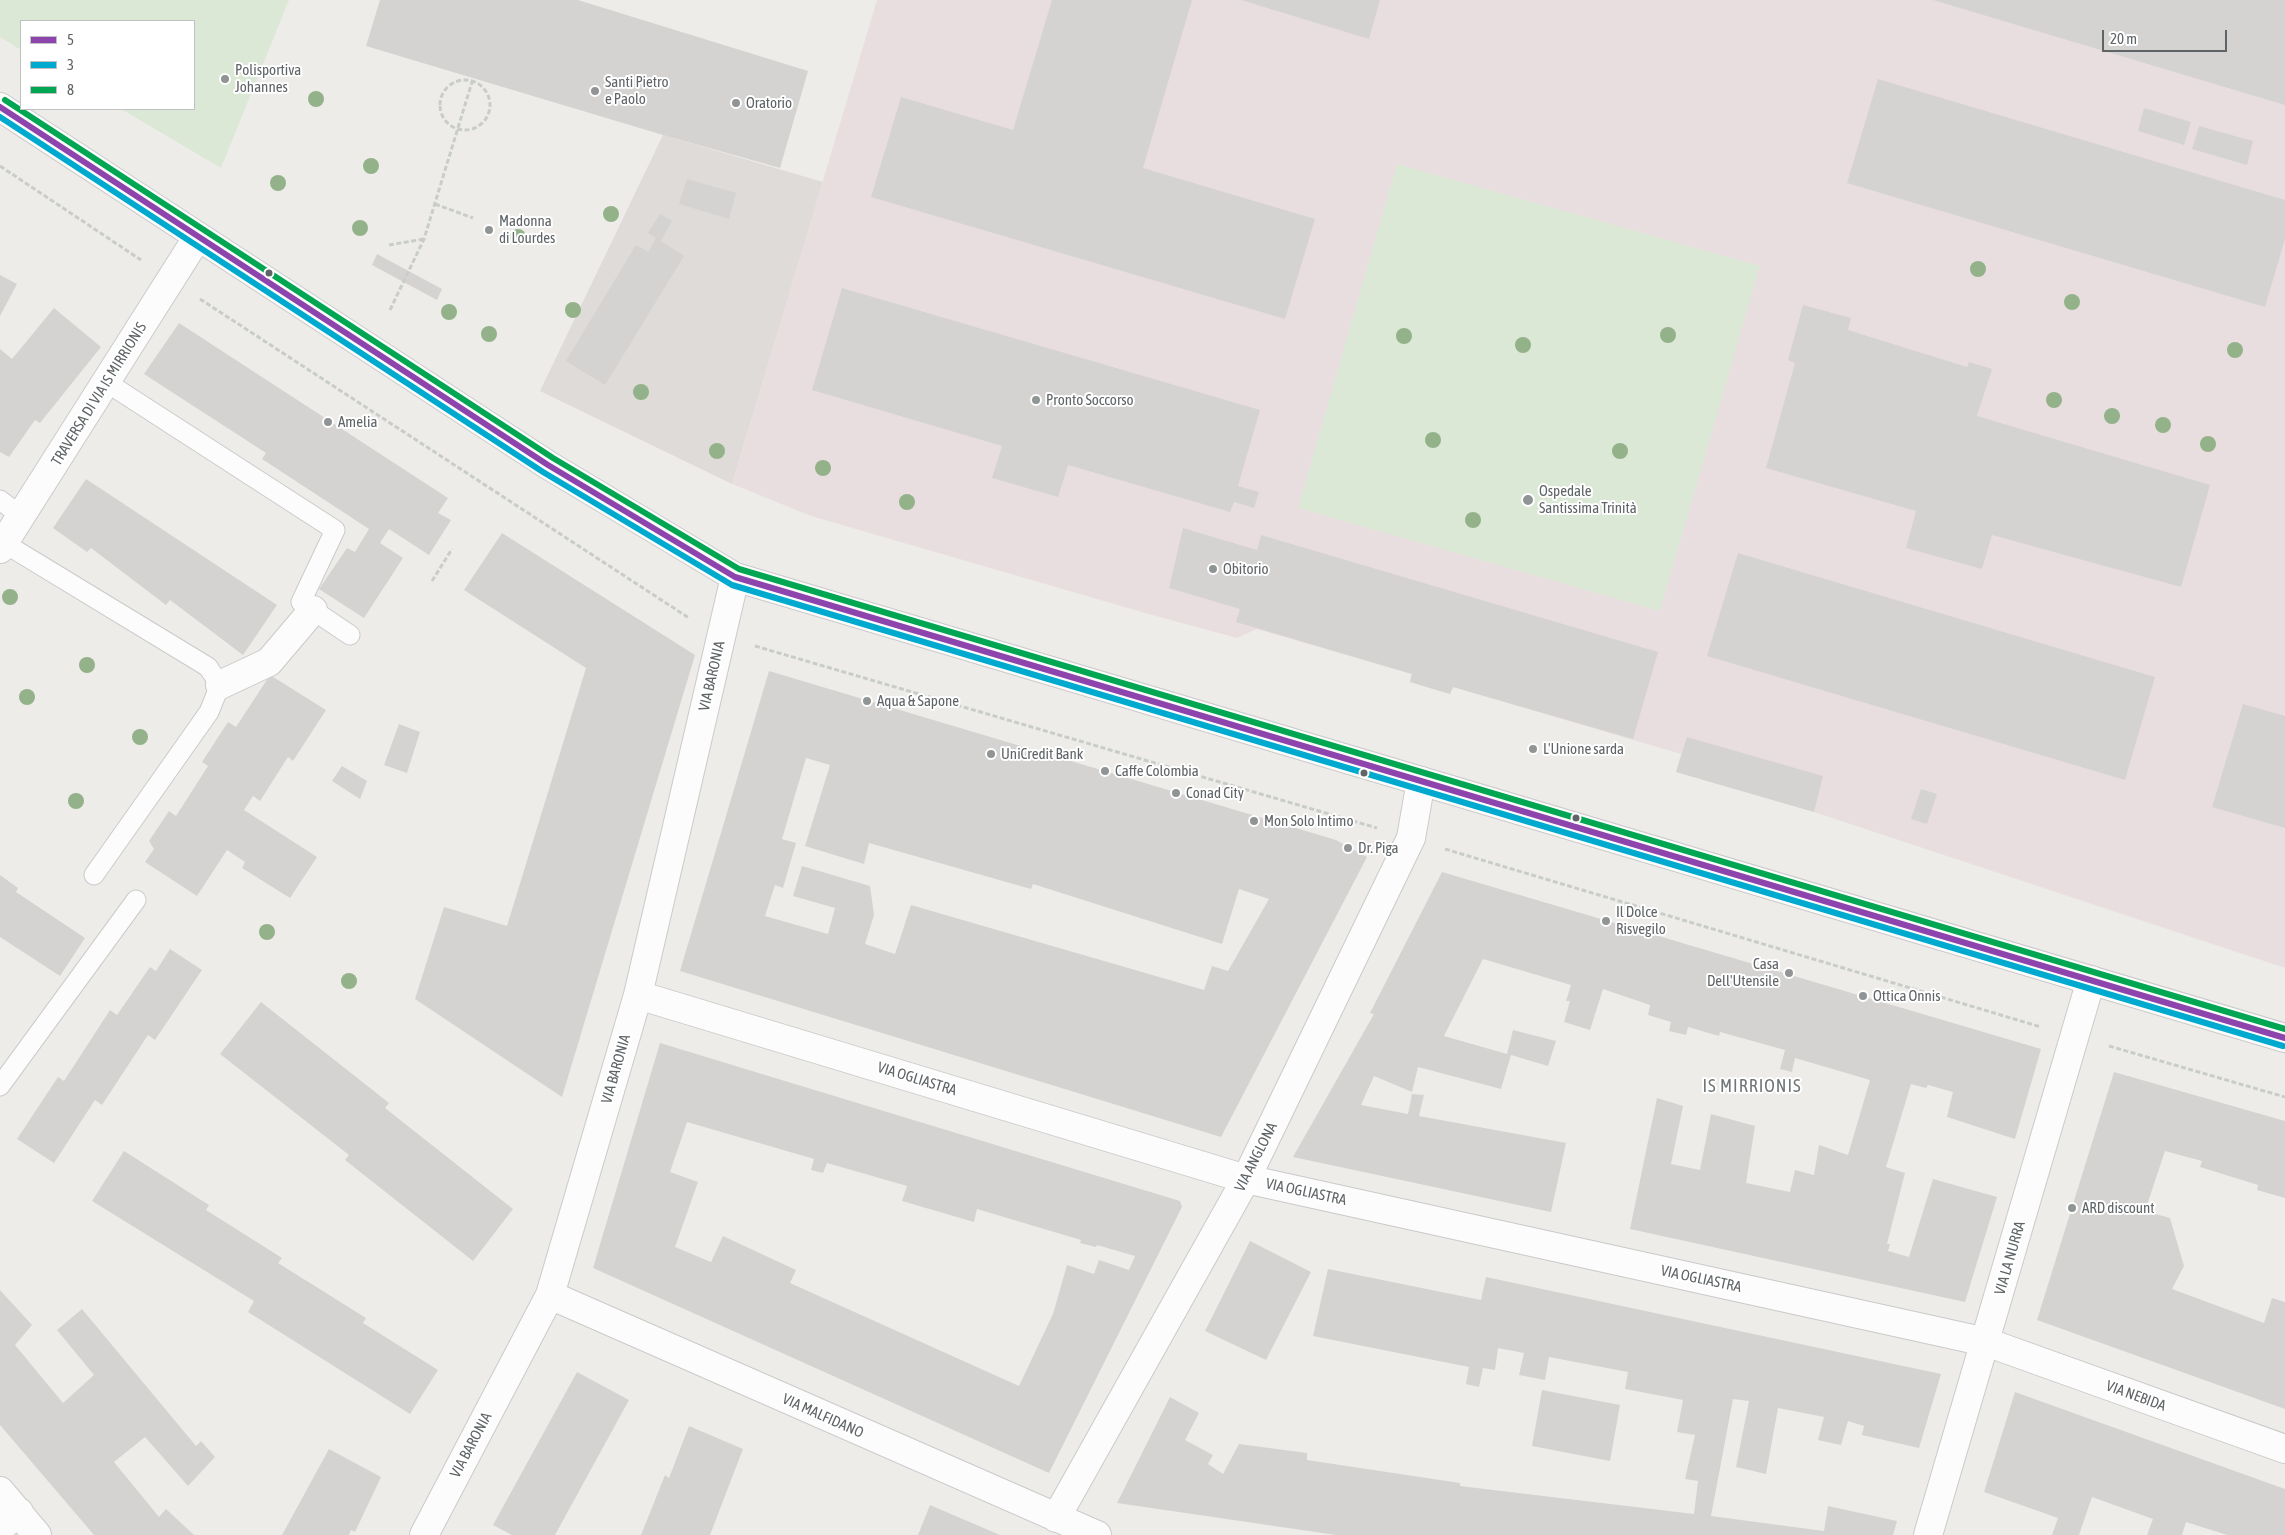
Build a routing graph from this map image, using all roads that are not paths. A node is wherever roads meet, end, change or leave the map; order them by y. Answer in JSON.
{"nodes":[{"id":1,"x":0,"y":107,"type":"edge"},
{"id":2,"x":198,"y":238,"type":"junction"},
{"id":3,"x":106,"y":382,"type":"junction"},
{"id":4,"x":11,"y":508,"type":"edge"},
{"id":5,"x":2,"y":546,"type":"edge"},
{"id":6,"x":735,"y":577,"type":"junction"},
{"id":7,"x":314,"y":610,"type":"junction"},
{"id":8,"x":350,"y":635,"type":"dead end"},
{"id":9,"x":220,"y":685,"type":"junction"},
{"id":10,"x":1421,"y":781,"type":"junction"},
{"id":11,"x":94,"y":875,"type":"dead end"},
{"id":12,"x":136,"y":900,"type":"dead end"},
{"id":13,"x":2091,"y":980,"type":"junction"},
{"id":14,"x":638,"y":995,"type":"junction"},
{"id":15,"x":2285,"y":1038,"type":"edge"},
{"id":16,"x":0,"y":1086,"type":"edge"},
{"id":17,"x":1246,"y":1179,"type":"junction"},
{"id":18,"x":550,"y":1295,"type":"junction"},
{"id":19,"x":1986,"y":1342,"type":"junction"},
{"id":20,"x":2285,"y":1449,"type":"edge"},
{"id":21,"x":0,"y":1491,"type":"edge"},
{"id":22,"x":1056,"y":1518,"type":"junction"},
{"id":23,"x":10,"y":1520,"type":"edge"},
{"id":24,"x":37,"y":1535,"type":"edge"},
{"id":25,"x":424,"y":1535,"type":"edge"},
{"id":26,"x":1098,"y":1535,"type":"edge"},
{"id":27,"x":1928,"y":1535,"type":"edge"}],
"edges":[{"from":1,"to":2,"type":"street"},
{"from":2,"to":3,"type":"street","name":"TRAVERSA DI VIA IS MIRRIONIS"},
{"from":2,"to":6,"type":"street"},
{"from":3,"to":4,"type":"street","name":"TRAVERSA DI VIA IS MIRRIONIS"},
{"from":3,"to":7,"type":"lane"},
{"from":4,"to":5,"type":"street","name":"TRAVERSA DI VIA IS MIRRIONIS"},
{"from":5,"to":9,"type":"lane"},
{"from":6,"to":10,"type":"street"},
{"from":6,"to":14,"type":"street","name":"VIA BARONIA"},
{"from":7,"to":8,"type":"lane"},
{"from":7,"to":9,"type":"street"},
{"from":9,"to":11,"type":"lane"},
{"from":10,"to":13,"type":"street"},
{"from":10,"to":17,"type":"street","name":"VIA ANGLONA"},
{"from":12,"to":16,"type":"lane"},
{"from":13,"to":15,"type":"street"},
{"from":13,"to":19,"type":"street","name":"VIA LA NURRA"},
{"from":14,"to":17,"type":"street","name":"VIA OGLIASTRA"},
{"from":14,"to":18,"type":"street","name":"VIA BARONIA"},
{"from":17,"to":19,"type":"street","name":"VIA OGLIASTRA"},
{"from":17,"to":22,"type":"street","name":"VIA ANGLONA"},
{"from":18,"to":22,"type":"street","name":"VIA MALFIDANO"},
{"from":18,"to":25,"type":"street","name":"VIA BARONIA"},
{"from":19,"to":20,"type":"street","name":"VIA NEBIDA"},
{"from":19,"to":27,"type":"street","name":"VIA LA NURRA"},
{"from":21,"to":23,"type":"street"},
{"from":22,"to":26,"type":"street","name":"VIA MALFIDANO"},
{"from":23,"to":24,"type":"street"}]}
